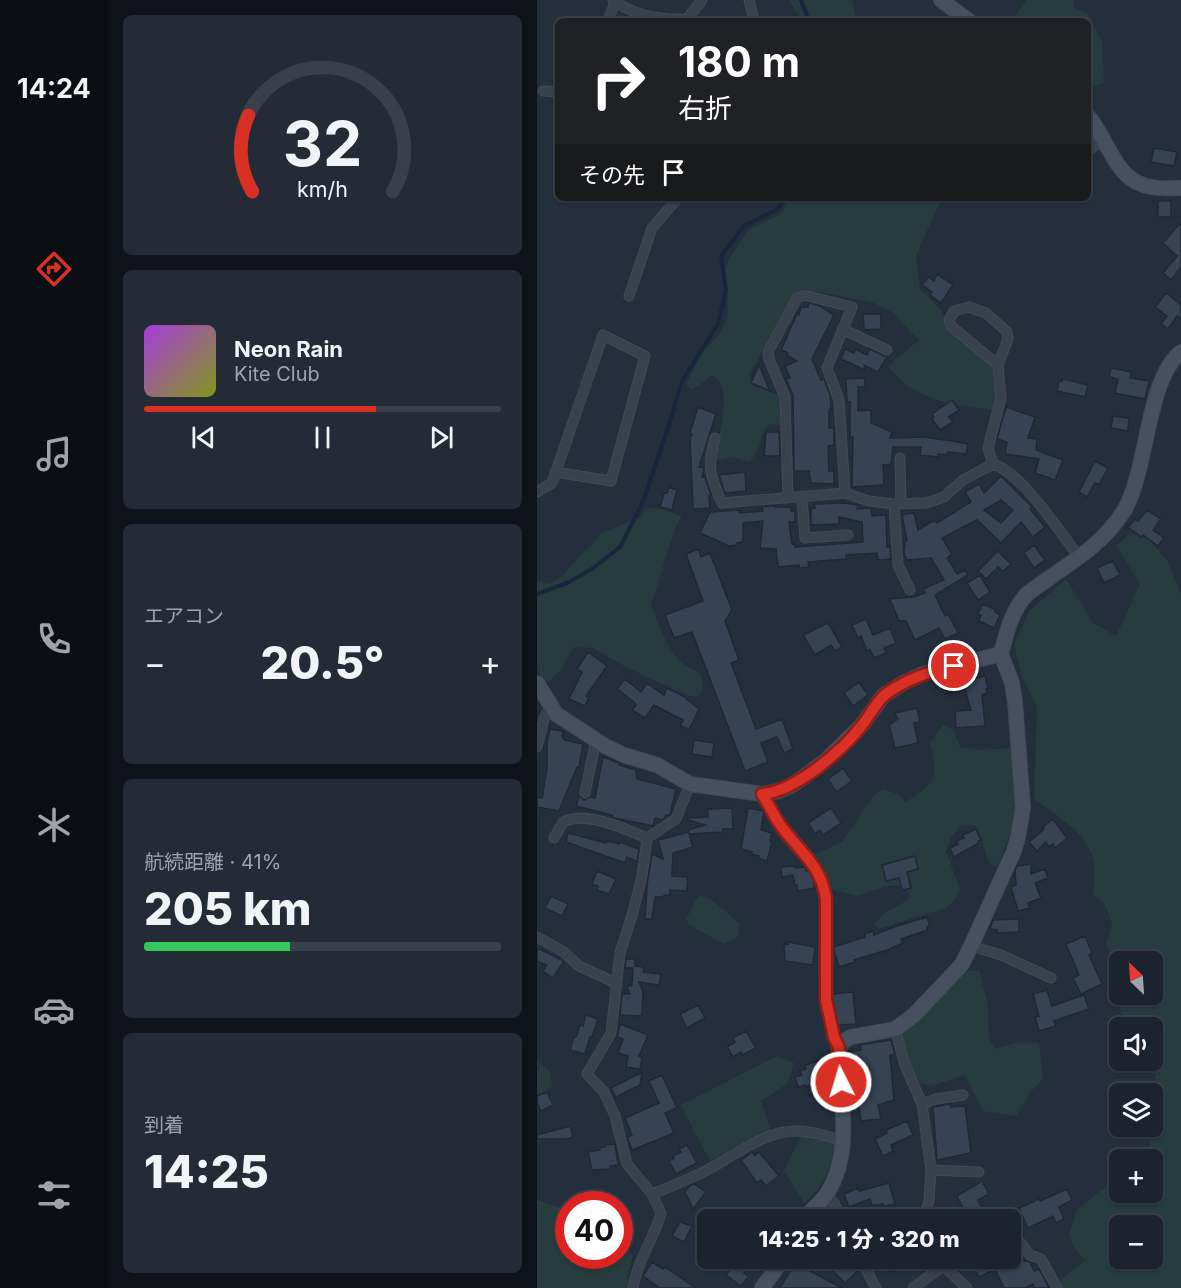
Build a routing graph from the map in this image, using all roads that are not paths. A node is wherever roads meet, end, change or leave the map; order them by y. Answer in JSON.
{"nodes":[{"id":1,"x":702,"y":0,"type":"edge"},
{"id":2,"x":749,"y":0,"type":"edge"},
{"id":3,"x":941,"y":0,"type":"edge"},
{"id":4,"x":614,"y":1,"type":"edge"},
{"id":5,"x":609,"y":18,"type":"edge"},
{"id":6,"x":655,"y":18,"type":"edge"},
{"id":7,"x":688,"y":18,"type":"edge"},
{"id":8,"x":753,"y":18,"type":"edge"},
{"id":9,"x":965,"y":18,"type":"edge"},
{"id":10,"x":543,"y":91,"type":"dead end"},
{"id":11,"x":555,"y":92,"type":"edge"},
{"id":12,"x":1091,"y":121,"type":"edge"},
{"id":13,"x":1104,"y":140,"type":"junction"},
{"id":14,"x":1091,"y":148,"type":"edge"},
{"id":15,"x":1181,"y":188,"type":"edge"},
{"id":16,"x":675,"y":201,"type":"edge"},
{"id":17,"x":629,"y":296,"type":"dead end"},
{"id":18,"x":842,"y":329,"type":"junction"},
{"id":19,"x":887,"y":350,"type":"dead end"},
{"id":20,"x":1181,"y":352,"type":"edge"},
{"id":21,"x":999,"y":365,"type":"junction"},
{"id":22,"x":715,"y":438,"type":"dead end"},
{"id":23,"x":900,"y":458,"type":"dead end"},
{"id":24,"x":993,"y":464,"type":"junction"},
{"id":25,"x":555,"y":472,"type":"junction"},
{"id":26,"x":537,"y":492,"type":"edge"},
{"id":27,"x":845,"y":493,"type":"junction"},
{"id":28,"x":802,"y":497,"type":"junction"},
{"id":29,"x":788,"y":498,"type":"junction"},
{"id":30,"x":897,"y":504,"type":"junction"},
{"id":31,"x":848,"y":535,"type":"dead end"},
{"id":32,"x":1079,"y":557,"type":"junction"},
{"id":33,"x":910,"y":590,"type":"dead end"},
{"id":34,"x":1001,"y":654,"type":"junction"},
{"id":35,"x":537,"y":683,"type":"edge"},
{"id":36,"x":550,"y":706,"type":"junction"},
{"id":37,"x":596,"y":740,"type":"junction"},
{"id":38,"x":537,"y":747,"type":"edge"},
{"id":39,"x":690,"y":784,"type":"junction"},
{"id":40,"x":585,"y":794,"type":"dead end"},
{"id":41,"x":762,"y":794,"type":"junction"},
{"id":42,"x":554,"y":838,"type":"dead end"},
{"id":43,"x":647,"y":838,"type":"junction"},
{"id":44,"x":537,"y":937,"type":"edge"},
{"id":45,"x":971,"y":946,"type":"junction"},
{"id":46,"x":1051,"y":978,"type":"dead end"},
{"id":47,"x":617,"y":983,"type":"junction"},
{"id":48,"x":895,"y":1029,"type":"junction"},
{"id":49,"x":839,"y":1048,"type":"junction"},
{"id":50,"x":963,"y":1095,"type":"dead end"},
{"id":51,"x":922,"y":1104,"type":"junction"},
{"id":52,"x":843,"y":1142,"type":"junction"},
{"id":53,"x":931,"y":1170,"type":"junction"},
{"id":54,"x":979,"y":1172,"type":"dead end"},
{"id":55,"x":652,"y":1194,"type":"junction"},
{"id":56,"x":826,"y":1195,"type":"junction"},
{"id":57,"x":813,"y":1209,"type":"edge"},
{"id":58,"x":837,"y":1209,"type":"edge"},
{"id":59,"x":927,"y":1209,"type":"edge"},
{"id":60,"x":1021,"y":1244,"type":"edge"},
{"id":61,"x":776,"y":1269,"type":"edge"},
{"id":62,"x":866,"y":1269,"type":"edge"},
{"id":63,"x":939,"y":1269,"type":"edge"},
{"id":64,"x":946,"y":1269,"type":"edge"},
{"id":65,"x":633,"y":1288,"type":"edge"},
{"id":66,"x":762,"y":1288,"type":"edge"},
{"id":67,"x":876,"y":1288,"type":"edge"},
{"id":68,"x":913,"y":1288,"type":"edge"},
{"id":69,"x":967,"y":1288,"type":"edge"},
{"id":70,"x":1057,"y":1288,"type":"edge"}],
"edges":[{"from":1,"to":7,"type":"street"},
{"from":2,"to":8,"type":"street"},
{"from":3,"to":9,"type":"street"},
{"from":4,"to":5,"type":"street"},
{"from":4,"to":6,"type":"street"},
{"from":10,"to":11,"type":"street"},
{"from":12,"to":13,"type":"street"},
{"from":13,"to":14,"type":"street"},
{"from":13,"to":15,"type":"street"},
{"from":16,"to":17,"type":"street"},
{"from":18,"to":19,"type":"street"},
{"from":18,"to":27,"type":"street"},
{"from":18,"to":29,"type":"street"},
{"from":20,"to":32,"type":"street"},
{"from":21,"to":21,"type":"street"},
{"from":21,"to":24,"type":"street"},
{"from":22,"to":29,"type":"street"},
{"from":23,"to":30,"type":"street"},
{"from":24,"to":30,"type":"street"},
{"from":24,"to":32,"type":"street"},
{"from":25,"to":25,"type":"street"},
{"from":25,"to":26,"type":"street"},
{"from":27,"to":28,"type":"street"},
{"from":27,"to":30,"type":"street"},
{"from":28,"to":29,"type":"street"},
{"from":28,"to":31,"type":"street"},
{"from":30,"to":33,"type":"street"},
{"from":32,"to":34,"type":"street"},
{"from":34,"to":41,"type":"street"},
{"from":34,"to":45,"type":"street"},
{"from":35,"to":36,"type":"street"},
{"from":36,"to":37,"type":"street"},
{"from":36,"to":38,"type":"street"},
{"from":37,"to":39,"type":"street"},
{"from":37,"to":40,"type":"street"},
{"from":39,"to":41,"type":"street"},
{"from":39,"to":43,"type":"street"},
{"from":41,"to":49,"type":"street"},
{"from":42,"to":43,"type":"street"},
{"from":43,"to":47,"type":"street"},
{"from":44,"to":47,"type":"street"},
{"from":45,"to":46,"type":"street"},
{"from":45,"to":48,"type":"street"},
{"from":47,"to":55,"type":"street"},
{"from":48,"to":49,"type":"street"},
{"from":48,"to":51,"type":"street"},
{"from":49,"to":52,"type":"street"},
{"from":50,"to":51,"type":"street"},
{"from":51,"to":53,"type":"street"},
{"from":52,"to":55,"type":"street"},
{"from":52,"to":56,"type":"street"},
{"from":53,"to":54,"type":"street"},
{"from":53,"to":59,"type":"street"},
{"from":55,"to":65,"type":"street"},
{"from":56,"to":57,"type":"street"},
{"from":56,"to":58,"type":"street"},
{"from":60,"to":70,"type":"street"},
{"from":61,"to":66,"type":"street"},
{"from":62,"to":67,"type":"street"},
{"from":63,"to":68,"type":"street"},
{"from":64,"to":69,"type":"street"}]}
